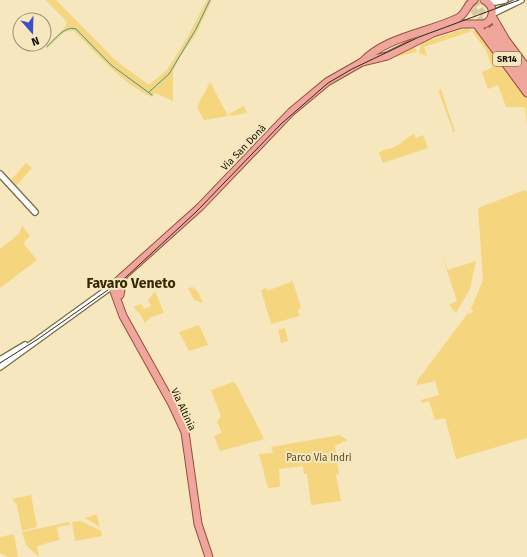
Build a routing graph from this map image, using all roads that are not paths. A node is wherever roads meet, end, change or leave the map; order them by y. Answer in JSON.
{"nodes":[{"id":1,"x":462,"y":0,"type":"edge"},
{"id":2,"x":474,"y":0,"type":"edge"},
{"id":3,"x":505,"y":0,"type":"edge"},
{"id":4,"x":521,"y":0,"type":"edge"},
{"id":5,"x":485,"y":1,"type":"edge"},
{"id":6,"x":466,"y":10,"type":"junction"},
{"id":7,"x":492,"y":15,"type":"junction"},
{"id":8,"x":475,"y":24,"type":"junction"},
{"id":9,"x":362,"y":62,"type":"junction"},
{"id":10,"x":527,"y":68,"type":"edge"},
{"id":11,"x":527,"y":76,"type":"edge"},
{"id":12,"x":527,"y":85,"type":"edge"},
{"id":13,"x":527,"y":93,"type":"edge"},
{"id":14,"x":0,"y":174,"type":"edge"},
{"id":15,"x":35,"y":212,"type":"dead end"},
{"id":16,"x":123,"y":277,"type":"junction"},
{"id":17,"x":111,"y":287,"type":"junction"},
{"id":18,"x":119,"y":299,"type":"junction"},
{"id":19,"x":38,"y":338,"type":"junction"},
{"id":20,"x":25,"y":349,"type":"junction"},
{"id":21,"x":10,"y":354,"type":"junction"},
{"id":22,"x":0,"y":360,"type":"edge"},
{"id":23,"x":0,"y":366,"type":"edge"},
{"id":24,"x":209,"y":557,"type":"edge"}],
"edges":[{"from":1,"to":6,"type":"main road"},
{"from":2,"to":6,"type":"main road","name":"Via San Donà"},
{"from":3,"to":5,"type":"street"},
{"from":4,"to":7,"type":"street","name":"Via San Donà"},
{"from":5,"to":7,"type":"main road"},
{"from":6,"to":8,"type":"main road"},
{"from":6,"to":9,"type":"main road","name":"Via San Donà"},
{"from":7,"to":8,"type":"main road","name":"Via San Donà"},
{"from":7,"to":10,"type":"main road"},
{"from":8,"to":9,"type":"main road","name":"Via San Donà"},
{"from":8,"to":13,"type":"main road"},
{"from":9,"to":16,"type":"main road","name":"Via San Donà"},
{"from":11,"to":12,"type":"main road","number":"SR14"},
{"from":14,"to":15,"type":"street"},
{"from":16,"to":17,"type":"main road","name":"Via San Donà"},
{"from":16,"to":18,"type":"main road"},
{"from":17,"to":18,"type":"main road","name":"Via Altinia"},
{"from":17,"to":19,"type":"street"},
{"from":18,"to":24,"type":"main road","name":"Via Altinia"},
{"from":19,"to":20,"type":"street"},
{"from":19,"to":21,"type":"street"},
{"from":20,"to":21,"type":"street"},
{"from":20,"to":23,"type":"street"},
{"from":21,"to":22,"type":"street"},
{"from":21,"to":23,"type":"street"}]}
